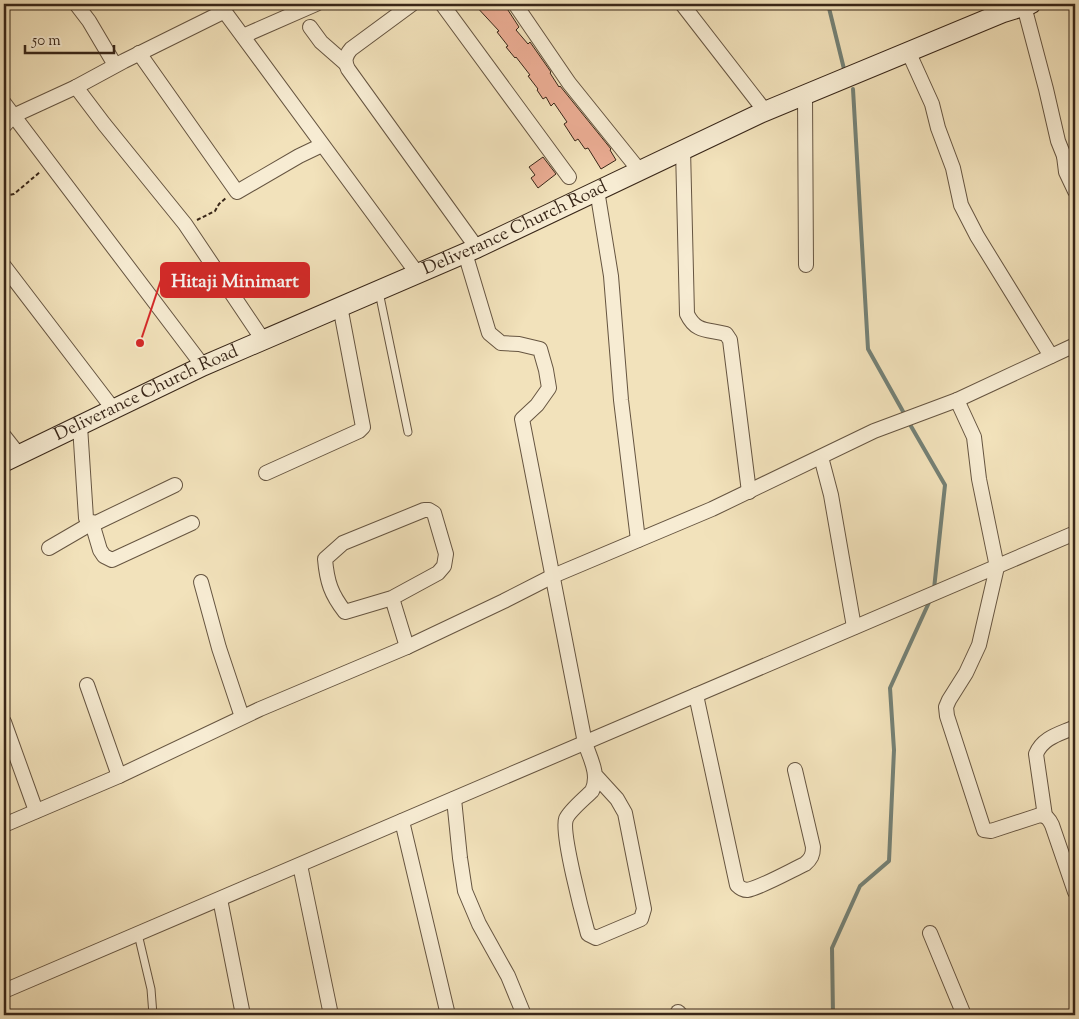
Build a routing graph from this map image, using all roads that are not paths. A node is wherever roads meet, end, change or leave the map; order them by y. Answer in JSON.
{"nodes":[{"id":1,"x":76,"y":4,"type":"edge"},
{"id":2,"x":316,"y":4,"type":"edge"},
{"id":3,"x":412,"y":4,"type":"edge"},
{"id":4,"x":442,"y":4,"type":"edge"},
{"id":5,"x":515,"y":4,"type":"edge"},
{"id":6,"x":682,"y":4,"type":"edge"},
{"id":7,"x":1028,"y":5,"type":"edge"},
{"id":8,"x":222,"y":7,"type":"edge"},
{"id":9,"x":999,"y":8,"type":"edge"},
{"id":10,"x":310,"y":27,"type":"dead end"},
{"id":11,"x":243,"y":36,"type":"junction"},
{"id":12,"x":908,"y":51,"type":"junction"},
{"id":13,"x":139,"y":53,"type":"junction"},
{"id":14,"x":345,"y":63,"type":"junction"},
{"id":15,"x":115,"y":65,"type":"junction"},
{"id":16,"x":76,"y":87,"type":"junction"},
{"id":17,"x":805,"y":95,"type":"junction"},
{"id":18,"x":4,"y":103,"type":"edge"},
{"id":19,"x":765,"y":111,"type":"junction"},
{"id":20,"x":9,"y":121,"type":"edge"},
{"id":21,"x":322,"y":145,"type":"junction"},
{"id":22,"x":683,"y":149,"type":"junction"},
{"id":23,"x":1070,"y":157,"type":"edge"},
{"id":24,"x":639,"y":170,"type":"junction"},
{"id":25,"x":569,"y":177,"type":"dead end"},
{"id":26,"x":597,"y":190,"type":"junction"},
{"id":27,"x":1075,"y":191,"type":"edge"},
{"id":28,"x":471,"y":250,"type":"junction"},
{"id":29,"x":806,"y":265,"type":"dead end"},
{"id":30,"x":4,"y":266,"type":"edge"},
{"id":31,"x":417,"y":273,"type":"junction"},
{"id":32,"x":379,"y":289,"type":"junction"},
{"id":33,"x":340,"y":306,"type":"junction"},
{"id":34,"x":263,"y":340,"type":"junction"},
{"id":35,"x":1075,"y":345,"type":"edge"},
{"id":36,"x":1051,"y":356,"type":"junction"},
{"id":37,"x":203,"y":366,"type":"junction"},
{"id":38,"x":957,"y":400,"type":"junction"},
{"id":39,"x":114,"y":410,"type":"junction"},
{"id":40,"x":80,"y":426,"type":"junction"},
{"id":41,"x":408,"y":432,"type":"dead end"},
{"id":42,"x":4,"y":436,"type":"edge"},
{"id":43,"x":821,"y":458,"type":"junction"},
{"id":44,"x":11,"y":459,"type":"edge"},
{"id":45,"x":266,"y":473,"type":"dead end"},
{"id":46,"x":176,"y":485,"type":"dead end"},
{"id":47,"x":749,"y":492,"type":"junction"},
{"id":48,"x":92,"y":523,"type":"junction"},
{"id":49,"x":192,"y":523,"type":"dead end"},
{"id":50,"x":1075,"y":533,"type":"edge"},
{"id":51,"x":638,"y":540,"type":"junction"},
{"id":52,"x":49,"y":548,"type":"dead end"},
{"id":53,"x":996,"y":566,"type":"junction"},
{"id":54,"x":553,"y":576,"type":"junction"},
{"id":55,"x":202,"y":582,"type":"dead end"},
{"id":56,"x":392,"y":598,"type":"junction"},
{"id":57,"x":854,"y":627,"type":"junction"},
{"id":58,"x":407,"y":647,"type":"junction"},
{"id":59,"x":87,"y":685,"type":"dead end"},
{"id":60,"x":696,"y":695,"type":"junction"},
{"id":61,"x":242,"y":717,"type":"junction"},
{"id":62,"x":4,"y":722,"type":"edge"},
{"id":63,"x":1075,"y":727,"type":"edge"},
{"id":64,"x":585,"y":743,"type":"junction"},
{"id":65,"x":795,"y":770,"type":"dead end"},
{"id":66,"x":119,"y":776,"type":"junction"},
{"id":67,"x":596,"y":776,"type":"junction"},
{"id":68,"x":454,"y":799,"type":"junction"},
{"id":69,"x":36,"y":811,"type":"junction"},
{"id":70,"x":1045,"y":816,"type":"junction"},
{"id":71,"x":402,"y":821,"type":"junction"},
{"id":72,"x":4,"y":825,"type":"edge"},
{"id":73,"x":300,"y":865,"type":"junction"},
{"id":74,"x":1075,"y":892,"type":"edge"},
{"id":75,"x":220,"y":899,"type":"junction"},
{"id":76,"x":138,"y":934,"type":"junction"},
{"id":77,"x":930,"y":934,"type":"dead end"},
{"id":78,"x":4,"y":991,"type":"edge"},
{"id":79,"x":154,"y":1015,"type":"edge"},
{"id":80,"x":243,"y":1015,"type":"edge"},
{"id":81,"x":331,"y":1015,"type":"edge"},
{"id":82,"x":448,"y":1015,"type":"edge"},
{"id":83,"x":524,"y":1015,"type":"edge"},
{"id":84,"x":964,"y":1015,"type":"edge"}],
"edges":[{"from":1,"to":15,"type":"street"},
{"from":2,"to":11,"type":"street"},
{"from":3,"to":14,"type":"street"},
{"from":4,"to":25,"type":"street"},
{"from":5,"to":24,"type":"street"},
{"from":6,"to":19,"type":"street"},
{"from":7,"to":9,"type":"street","name":"Deliverance Church Road"},
{"from":7,"to":23,"type":"street"},
{"from":8,"to":11,"type":"street"},
{"from":8,"to":13,"type":"street"},
{"from":9,"to":12,"type":"street","name":"Deliverance Church Road"},
{"from":10,"to":14,"type":"street"},
{"from":11,"to":21,"type":"street"},
{"from":12,"to":17,"type":"street","name":"Deliverance Church Road"},
{"from":12,"to":36,"type":"street"},
{"from":13,"to":15,"type":"street"},
{"from":13,"to":21,"type":"street"},
{"from":14,"to":28,"type":"street"},
{"from":15,"to":16,"type":"street"},
{"from":16,"to":20,"type":"street"},
{"from":16,"to":34,"type":"street"},
{"from":17,"to":19,"type":"street","name":"Deliverance Church Road"},
{"from":17,"to":29,"type":"street"},
{"from":18,"to":20,"type":"street"},
{"from":19,"to":22,"type":"street","name":"Deliverance Church Road"},
{"from":20,"to":37,"type":"street"},
{"from":21,"to":31,"type":"street"},
{"from":22,"to":24,"type":"street","name":"Deliverance Church Road"},
{"from":22,"to":47,"type":"street"},
{"from":23,"to":27,"type":"street"},
{"from":24,"to":26,"type":"street","name":"Deliverance Church Road"},
{"from":26,"to":28,"type":"street","name":"Deliverance Church Road"},
{"from":26,"to":51,"type":"street"},
{"from":28,"to":31,"type":"street","name":"Deliverance Church Road"},
{"from":28,"to":54,"type":"street"},
{"from":30,"to":39,"type":"street"},
{"from":31,"to":32,"type":"street","name":"Deliverance Church Road"},
{"from":32,"to":33,"type":"street","name":"Deliverance Church Road"},
{"from":32,"to":41,"type":"lane"},
{"from":33,"to":34,"type":"street","name":"Deliverance Church Road"},
{"from":33,"to":45,"type":"street"},
{"from":34,"to":37,"type":"street","name":"Deliverance Church Road"},
{"from":35,"to":36,"type":"street"},
{"from":36,"to":38,"type":"street"},
{"from":37,"to":39,"type":"street","name":"Deliverance Church Road"},
{"from":38,"to":43,"type":"street"},
{"from":38,"to":53,"type":"street"},
{"from":39,"to":40,"type":"street","name":"Deliverance Church Road"},
{"from":40,"to":44,"type":"street","name":"Deliverance Church Road"},
{"from":40,"to":48,"type":"street"},
{"from":42,"to":44,"type":"street"},
{"from":43,"to":47,"type":"street"},
{"from":43,"to":57,"type":"street"},
{"from":46,"to":48,"type":"street"},
{"from":47,"to":51,"type":"street"},
{"from":48,"to":49,"type":"street"},
{"from":48,"to":52,"type":"street"},
{"from":50,"to":53,"type":"street"},
{"from":51,"to":54,"type":"street"},
{"from":53,"to":57,"type":"street"},
{"from":53,"to":70,"type":"street"},
{"from":54,"to":58,"type":"street"},
{"from":54,"to":64,"type":"street"},
{"from":55,"to":61,"type":"street"},
{"from":56,"to":56,"type":"street"},
{"from":56,"to":58,"type":"street"},
{"from":57,"to":60,"type":"street"},
{"from":58,"to":61,"type":"street"},
{"from":59,"to":66,"type":"street"},
{"from":60,"to":64,"type":"street"},
{"from":60,"to":65,"type":"street"},
{"from":61,"to":66,"type":"street"},
{"from":62,"to":69,"type":"street"},
{"from":63,"to":70,"type":"street"},
{"from":64,"to":67,"type":"street"},
{"from":64,"to":68,"type":"street"},
{"from":66,"to":69,"type":"street"},
{"from":67,"to":67,"type":"street"},
{"from":68,"to":71,"type":"street"},
{"from":68,"to":83,"type":"street"},
{"from":69,"to":72,"type":"street"},
{"from":70,"to":74,"type":"street"},
{"from":71,"to":73,"type":"street"},
{"from":71,"to":82,"type":"street"},
{"from":73,"to":75,"type":"street"},
{"from":73,"to":81,"type":"street"},
{"from":75,"to":76,"type":"street"},
{"from":75,"to":80,"type":"street"},
{"from":76,"to":78,"type":"street"},
{"from":76,"to":79,"type":"lane"},
{"from":77,"to":84,"type":"street"}]}
